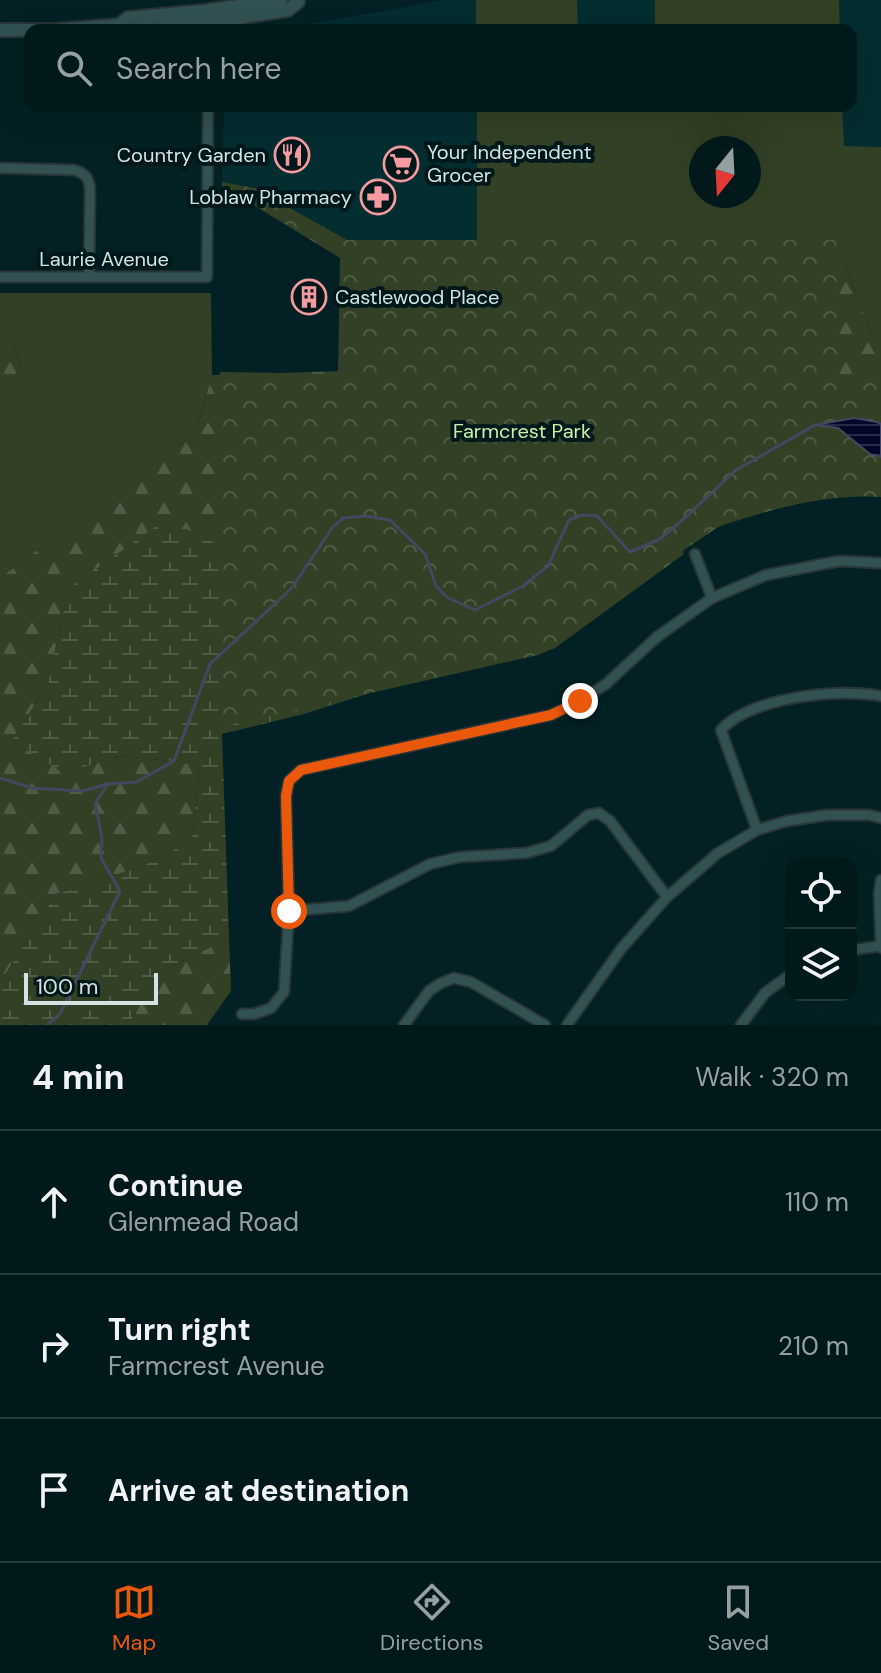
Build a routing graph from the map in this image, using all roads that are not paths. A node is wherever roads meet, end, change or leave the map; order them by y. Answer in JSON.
{"nodes":[{"id":1,"x":281,"y":0,"type":"edge"},
{"id":2,"x":300,"y":1,"type":"edge"},
{"id":3,"x":205,"y":21,"type":"edge"},
{"id":4,"x":120,"y":24,"type":"edge"},
{"id":5,"x":0,"y":30,"type":"edge"},
{"id":6,"x":24,"y":30,"type":"edge"},
{"id":7,"x":208,"y":112,"type":"edge"},
{"id":8,"x":0,"y":168,"type":"edge"},
{"id":9,"x":0,"y":277,"type":"edge"},
{"id":10,"x":89,"y":277,"type":"junction"},
{"id":11,"x":695,"y":554,"type":"dead end"},
{"id":12,"x":881,"y":563,"type":"edge"},
{"id":13,"x":712,"y":598,"type":"junction"},
{"id":14,"x":881,"y":696,"type":"edge"},
{"id":15,"x":881,"y":818,"type":"edge"},
{"id":16,"x":757,"y":830,"type":"junction"},
{"id":17,"x":881,"y":880,"type":"edge"},
{"id":18,"x":667,"y":897,"type":"junction"},
{"id":19,"x":289,"y":911,"type":"junction"},
{"id":20,"x":881,"y":947,"type":"edge"},
{"id":21,"x":857,"y":949,"type":"edge"},
{"id":22,"x":785,"y":978,"type":"edge"},
{"id":23,"x":242,"y":1014,"type":"dead end"},
{"id":24,"x":404,"y":1025,"type":"edge"},
{"id":25,"x":545,"y":1025,"type":"edge"},
{"id":26,"x":567,"y":1025,"type":"edge"},
{"id":27,"x":741,"y":1025,"type":"edge"}],
"edges":[{"from":1,"to":3,"type":"main road"},
{"from":2,"to":3,"type":"main road"},
{"from":3,"to":4,"type":"main road"},
{"from":5,"to":6,"type":"main road"},
{"from":7,"to":10,"type":"street","name":"Laurie Avenue"},
{"from":8,"to":10,"type":"street"},
{"from":9,"to":10,"type":"street","name":"Laurie Avenue"},
{"from":11,"to":13,"type":"street"},
{"from":12,"to":13,"type":"street"},
{"from":13,"to":19,"type":"street"},
{"from":14,"to":16,"type":"street"},
{"from":15,"to":16,"type":"street"},
{"from":16,"to":18,"type":"street"},
{"from":17,"to":20,"type":"street"},
{"from":18,"to":19,"type":"street"},
{"from":18,"to":26,"type":"street"},
{"from":19,"to":23,"type":"street"},
{"from":20,"to":21,"type":"street"},
{"from":22,"to":27,"type":"street"},
{"from":24,"to":25,"type":"street"}]}
